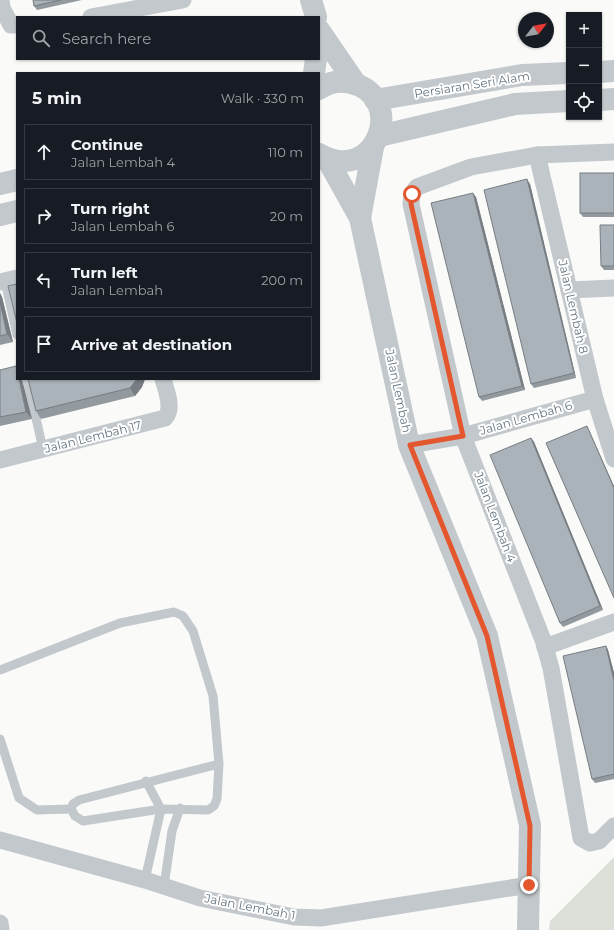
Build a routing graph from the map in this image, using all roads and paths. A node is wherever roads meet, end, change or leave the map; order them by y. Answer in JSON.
{"nodes":[{"id":1,"x":1,"y":0,"type":"edge"},
{"id":2,"x":183,"y":0,"type":"edge"},
{"id":3,"x":312,"y":0,"type":"edge"},
{"id":4,"x":96,"y":16,"type":"edge"},
{"id":5,"x":315,"y":16,"type":"edge"},
{"id":6,"x":14,"y":25,"type":"edge"},
{"id":7,"x":320,"y":32,"type":"edge"},
{"id":8,"x":316,"y":60,"type":"edge"},
{"id":9,"x":614,"y":71,"type":"edge"},
{"id":10,"x":314,"y":72,"type":"edge"},
{"id":11,"x":602,"y":72,"type":"edge"},
{"id":12,"x":566,"y":73,"type":"edge"},
{"id":13,"x":356,"y":84,"type":"junction"},
{"id":14,"x":320,"y":88,"type":"edge"},
{"id":15,"x":614,"y":99,"type":"edge"},
{"id":16,"x":376,"y":100,"type":"junction"},
{"id":17,"x":602,"y":100,"type":"edge"},
{"id":18,"x":566,"y":101,"type":"edge"},
{"id":19,"x":376,"y":142,"type":"junction"},
{"id":20,"x":614,"y":152,"type":"edge"},
{"id":21,"x":537,"y":155,"type":"junction"},
{"id":22,"x":323,"y":156,"type":"edge"},
{"id":23,"x":16,"y":180,"type":"edge"},
{"id":24,"x":0,"y":184,"type":"edge"},
{"id":25,"x":16,"y":211,"type":"edge"},
{"id":26,"x":0,"y":215,"type":"edge"},
{"id":27,"x":360,"y":218,"type":"junction"},
{"id":28,"x":7,"y":281,"type":"edge"},
{"id":29,"x":614,"y":288,"type":"edge"},
{"id":30,"x":569,"y":290,"type":"junction"},
{"id":31,"x":16,"y":330,"type":"edge"},
{"id":32,"x":27,"y":380,"type":"edge"},
{"id":33,"x":163,"y":380,"type":"edge"},
{"id":34,"x":595,"y":399,"type":"junction"},
{"id":35,"x":463,"y":436,"type":"junction"},
{"id":36,"x":410,"y":445,"type":"junction"},
{"id":37,"x":43,"y":449,"type":"junction"},
{"id":38,"x":614,"y":459,"type":"edge"},
{"id":39,"x":0,"y":460,"type":"edge"},
{"id":40,"x":614,"y":622,"type":"edge"},
{"id":41,"x":545,"y":647,"type":"junction"},
{"id":42,"x":0,"y":670,"type":"edge"},
{"id":43,"x":0,"y":739,"type":"edge"},
{"id":44,"x":219,"y":764,"type":"junction"},
{"id":45,"x":146,"y":782,"type":"junction"},
{"id":46,"x":180,"y":808,"type":"junction"},
{"id":47,"x":71,"y":809,"type":"junction"},
{"id":48,"x":161,"y":809,"type":"junction"},
{"id":49,"x":614,"y":826,"type":"edge"},
{"id":50,"x":0,"y":840,"type":"edge"},
{"id":51,"x":145,"y":880,"type":"junction"},
{"id":52,"x":529,"y":885,"type":"junction"},
{"id":53,"x":164,"y":886,"type":"junction"},
{"id":54,"x":0,"y":923,"type":"edge"},
{"id":55,"x":1,"y":930,"type":"edge"},
{"id":56,"x":528,"y":930,"type":"edge"}],
"edges":[{"from":1,"to":6,"type":"street"},
{"from":2,"to":4,"type":"street"},
{"from":3,"to":5,"type":"street"},
{"from":7,"to":13,"type":"street"},
{"from":8,"to":10,"type":"street"},
{"from":9,"to":11,"type":"street"},
{"from":12,"to":16,"type":"street","name":"Persiaran Seri Alam"},
{"from":13,"to":14,"type":"street"},
{"from":13,"to":16,"type":"street"},
{"from":15,"to":17,"type":"street"},
{"from":16,"to":19,"type":"street","name":"Jalan Lembah"},
{"from":18,"to":19,"type":"street"},
{"from":19,"to":22,"type":"street"},
{"from":19,"to":27,"type":"street","name":"Jalan Lembah"},
{"from":20,"to":21,"type":"street"},
{"from":21,"to":30,"type":"street","name":"Jalan Lembah 8"},
{"from":21,"to":35,"type":"street","name":"Jalan Lembah 4"},
{"from":22,"to":27,"type":"street","name":"Jalan Lembah"},
{"from":23,"to":24,"type":"street"},
{"from":25,"to":26,"type":"street"},
{"from":27,"to":36,"type":"street","name":"Jalan Lembah"},
{"from":28,"to":31,"type":"lane"},
{"from":29,"to":30,"type":"street"},
{"from":30,"to":34,"type":"street","name":"Jalan Lembah 8"},
{"from":32,"to":37,"type":"lane"},
{"from":33,"to":37,"type":"street","name":"Jalan Lembah 17"},
{"from":34,"to":35,"type":"street","name":"Jalan Lembah 6"},
{"from":34,"to":38,"type":"street","name":"Jalan Lembah 8"},
{"from":35,"to":36,"type":"street","name":"Jalan Lembah 6"},
{"from":35,"to":41,"type":"street","name":"Jalan Lembah 4"},
{"from":36,"to":52,"type":"street","name":"Jalan Lembah"},
{"from":37,"to":39,"type":"street","name":"Jalan Lembah 17"},
{"from":40,"to":41,"type":"street"},
{"from":41,"to":49,"type":"street","name":"Jalan Lembah 4"},
{"from":42,"to":44,"type":"lane"},
{"from":43,"to":47,"type":"lane"},
{"from":44,"to":45,"type":"lane"},
{"from":44,"to":46,"type":"lane"},
{"from":45,"to":47,"type":"lane"},
{"from":45,"to":48,"type":"lane"},
{"from":46,"to":48,"type":"lane"},
{"from":46,"to":53,"type":"lane"},
{"from":47,"to":48,"type":"lane"},
{"from":48,"to":51,"type":"lane"},
{"from":50,"to":51,"type":"street","name":"Jalan Lembah 1"},
{"from":51,"to":53,"type":"street","name":"Jalan Lembah 1"},
{"from":52,"to":53,"type":"street","name":"Jalan Lembah 1"},
{"from":52,"to":56,"type":"street","name":"Jalan Lembah"},
{"from":54,"to":55,"type":"street"}]}
